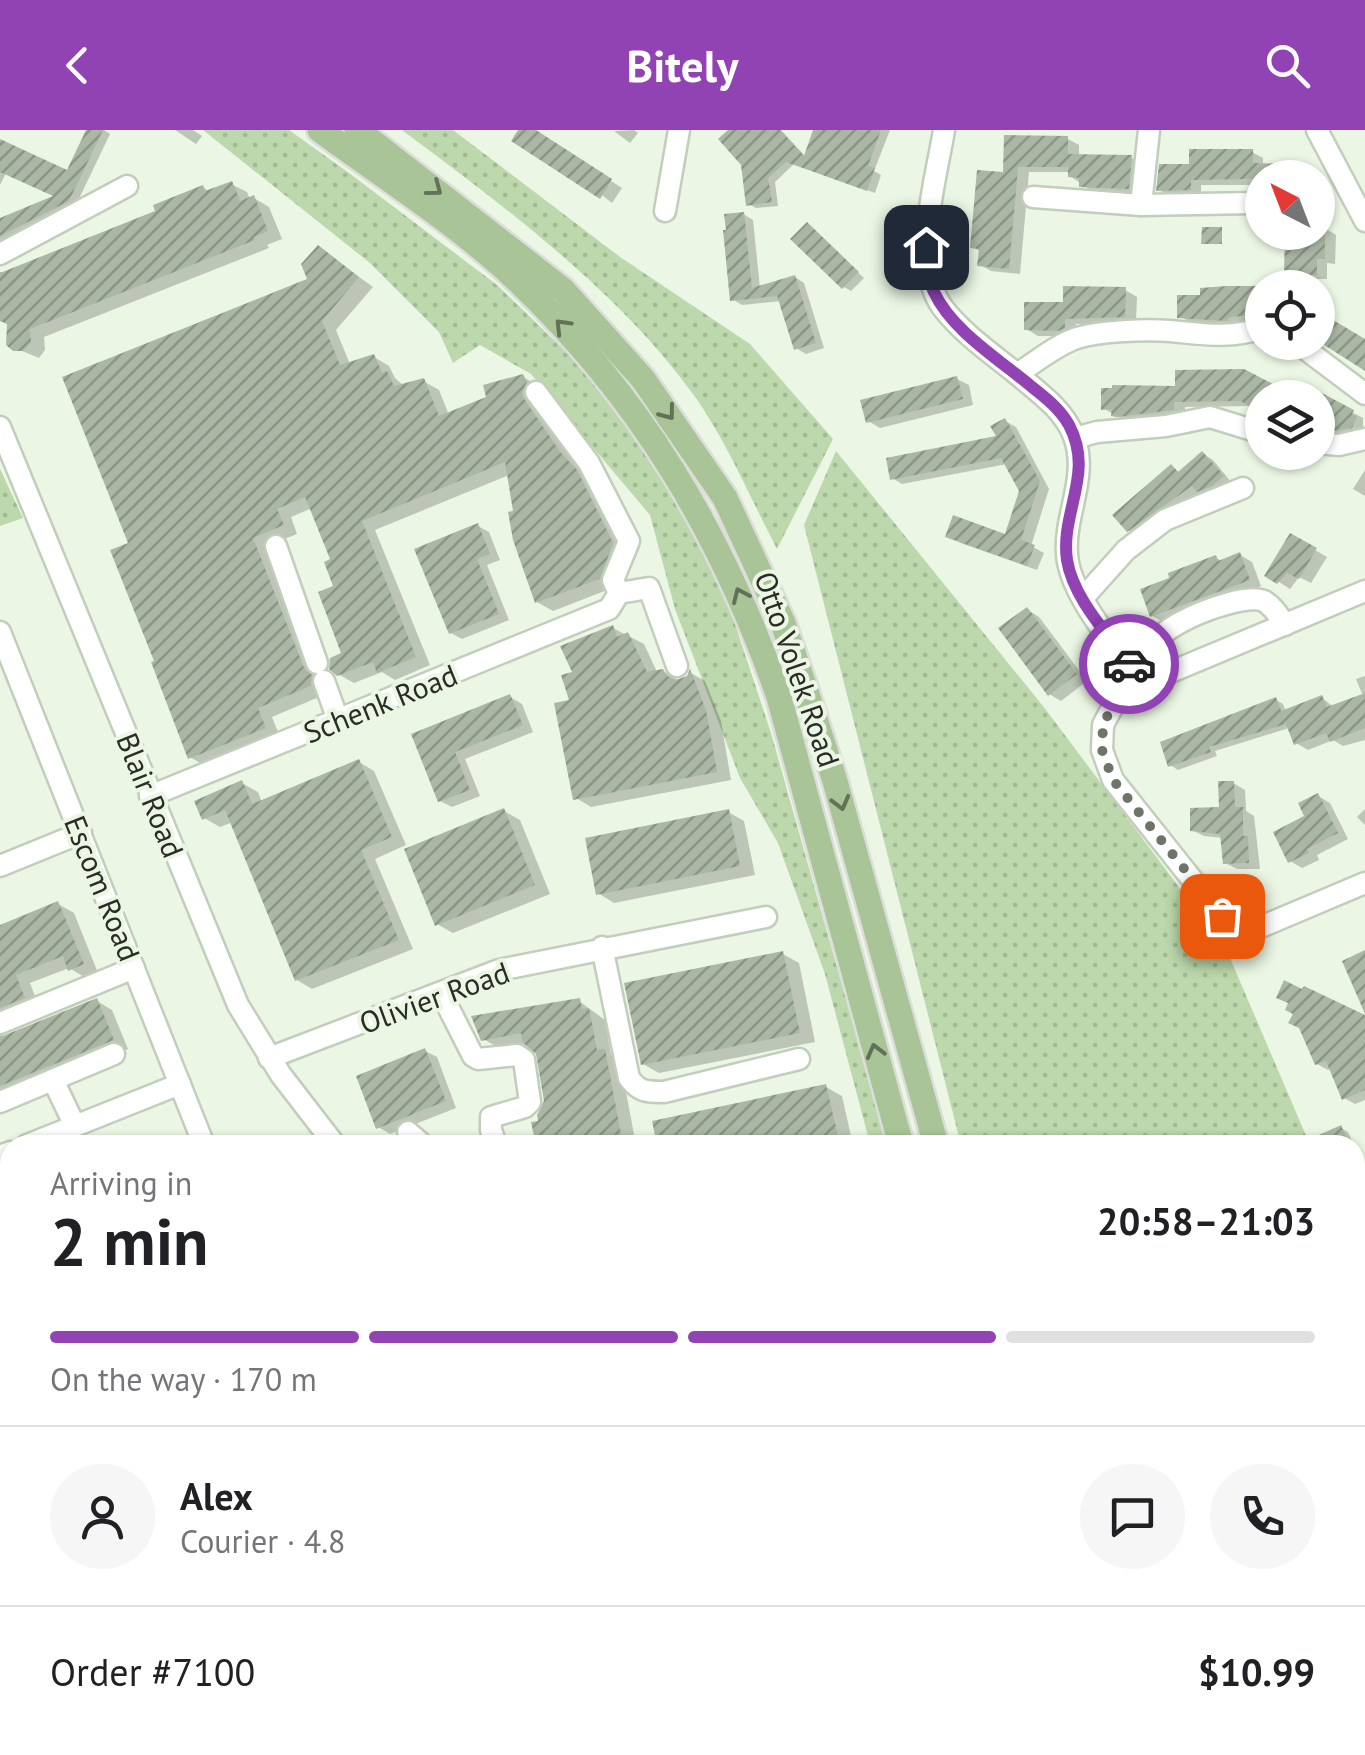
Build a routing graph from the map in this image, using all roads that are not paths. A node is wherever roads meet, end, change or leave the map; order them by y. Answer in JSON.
{"nodes":[{"id":1,"x":320,"y":130,"type":"edge"},
{"id":2,"x":357,"y":130,"type":"edge"},
{"id":3,"x":679,"y":130,"type":"edge"},
{"id":4,"x":944,"y":130,"type":"edge"},
{"id":5,"x":1149,"y":130,"type":"edge"},
{"id":6,"x":1317,"y":130,"type":"edge"},
{"id":7,"x":127,"y":186,"type":"dead end"},
{"id":8,"x":1034,"y":197,"type":"dead end"},
{"id":9,"x":1245,"y":202,"type":"edge"},
{"id":10,"x":1142,"y":204,"type":"junction"},
{"id":11,"x":665,"y":211,"type":"dead end"},
{"id":12,"x":1365,"y":220,"type":"edge"},
{"id":13,"x":0,"y":254,"type":"edge"},
{"id":14,"x":1245,"y":334,"type":"edge"},
{"id":15,"x":1320,"y":360,"type":"edge"},
{"id":16,"x":1017,"y":374,"type":"junction"},
{"id":17,"x":536,"y":392,"type":"dead end"},
{"id":18,"x":1365,"y":394,"type":"edge"},
{"id":19,"x":0,"y":427,"type":"edge"},
{"id":20,"x":1245,"y":428,"type":"edge"},
{"id":21,"x":1075,"y":438,"type":"junction"},
{"id":22,"x":1365,"y":439,"type":"edge"},
{"id":23,"x":1335,"y":444,"type":"edge"},
{"id":24,"x":1244,"y":488,"type":"dead end"},
{"id":25,"x":276,"y":546,"type":"dead end"},
{"id":26,"x":1365,"y":590,"type":"edge"},
{"id":27,"x":1084,"y":598,"type":"junction"},
{"id":28,"x":614,"y":601,"type":"junction"},
{"id":29,"x":1285,"y":624,"type":"junction"},
{"id":30,"x":0,"y":632,"type":"edge"},
{"id":31,"x":677,"y":666,"type":"dead end"},
{"id":32,"x":1142,"y":684,"type":"junction"},
{"id":33,"x":338,"y":720,"type":"junction"},
{"id":34,"x":150,"y":796,"type":"junction"},
{"id":35,"x":82,"y":834,"type":"junction"},
{"id":36,"x":0,"y":866,"type":"edge"},
{"id":37,"x":1365,"y":883,"type":"edge"},
{"id":38,"x":766,"y":918,"type":"dead end"},
{"id":39,"x":602,"y":947,"type":"junction"},
{"id":40,"x":134,"y":968,"type":"junction"},
{"id":41,"x":441,"y":992,"type":"junction"},
{"id":42,"x":0,"y":1024,"type":"edge"},
{"id":43,"x":114,"y":1054,"type":"dead end"},
{"id":44,"x":270,"y":1058,"type":"junction"},
{"id":45,"x":800,"y":1059,"type":"dead end"},
{"id":46,"x":53,"y":1080,"type":"junction"},
{"id":47,"x":180,"y":1084,"type":"junction"},
{"id":48,"x":0,"y":1102,"type":"edge"},
{"id":49,"x":75,"y":1126,"type":"junction"},
{"id":50,"x":52,"y":1135,"type":"edge"},
{"id":51,"x":200,"y":1135,"type":"edge"},
{"id":52,"x":328,"y":1135,"type":"edge"},
{"id":53,"x":492,"y":1135,"type":"edge"},
{"id":54,"x":898,"y":1135,"type":"edge"},
{"id":55,"x":933,"y":1135,"type":"edge"}],
"edges":[{"from":54,"to":1,"type":"main road","name":"Otto Volek Road","one_way":true},
{"from":2,"to":55,"type":"main road","name":"Otto Volek Road","one_way":true},
{"from":3,"to":11,"type":"street"},
{"from":4,"to":16,"type":"street"},
{"from":5,"to":10,"type":"street"},
{"from":6,"to":12,"type":"street"},
{"from":7,"to":13,"type":"street"},
{"from":8,"to":10,"type":"street"},
{"from":9,"to":10,"type":"street"},
{"from":14,"to":16,"type":"street"},
{"from":15,"to":18,"type":"street"},
{"from":16,"to":21,"type":"street"},
{"from":17,"to":28,"type":"street"},
{"from":19,"to":34,"type":"street","name":"Blair Road"},
{"from":20,"to":21,"type":"street"},
{"from":21,"to":27,"type":"street"},
{"from":22,"to":23,"type":"street"},
{"from":24,"to":27,"type":"street"},
{"from":25,"to":33,"type":"street"},
{"from":26,"to":29,"type":"street"},
{"from":27,"to":32,"type":"street"},
{"from":28,"to":31,"type":"street"},
{"from":28,"to":33,"type":"street","name":"Schenk Road"},
{"from":29,"to":32,"type":"street"},
{"from":29,"to":32,"type":"street"},
{"from":30,"to":35,"type":"street","name":"Escom Road"},
{"from":32,"to":37,"type":"street"},
{"from":33,"to":34,"type":"street","name":"Schenk Road"},
{"from":34,"to":44,"type":"street","name":"Blair Road"},
{"from":35,"to":36,"type":"street"},
{"from":35,"to":40,"type":"street","name":"Escom Road"},
{"from":38,"to":39,"type":"street","name":"Olivier Road"},
{"from":39,"to":41,"type":"street","name":"Olivier Road"},
{"from":39,"to":45,"type":"street"},
{"from":40,"to":42,"type":"street"},
{"from":40,"to":47,"type":"street","name":"Escom Road"},
{"from":41,"to":44,"type":"street","name":"Olivier Road"},
{"from":41,"to":53,"type":"street"},
{"from":43,"to":46,"type":"street"},
{"from":44,"to":52,"type":"street","name":"Blair Road"},
{"from":46,"to":48,"type":"street"},
{"from":46,"to":49,"type":"street"},
{"from":47,"to":49,"type":"street"},
{"from":47,"to":51,"type":"street","name":"Escom Road"},
{"from":49,"to":50,"type":"street"}]}
